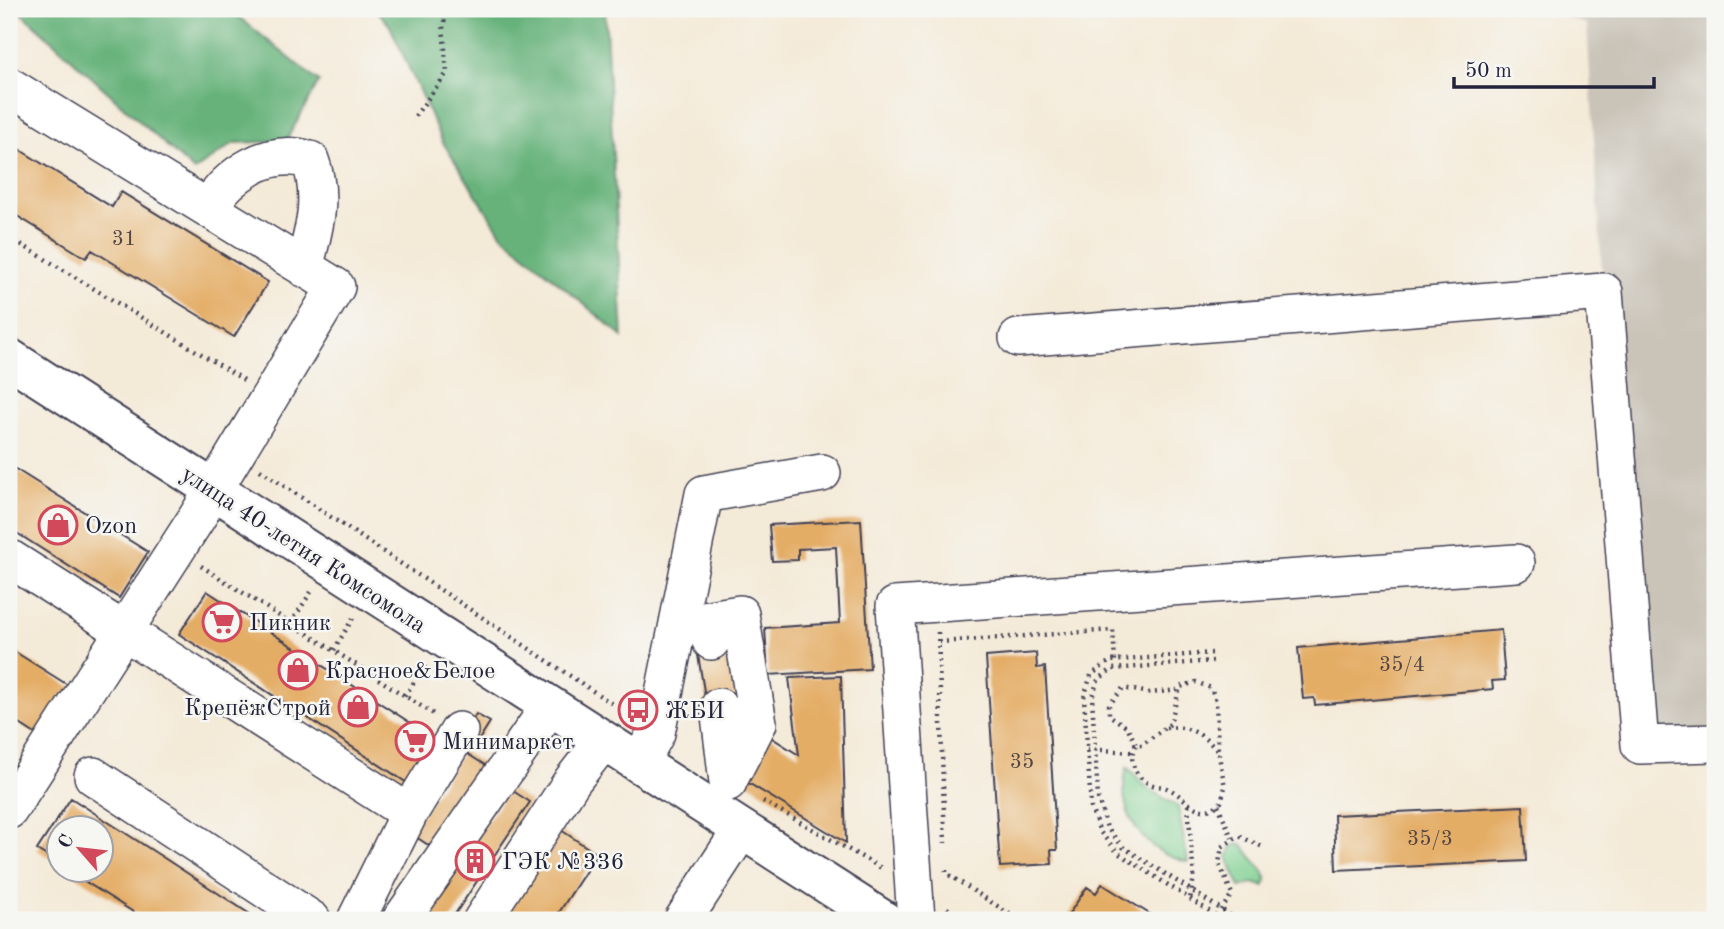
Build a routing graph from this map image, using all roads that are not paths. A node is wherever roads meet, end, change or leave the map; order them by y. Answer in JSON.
{"nodes":[{"id":1,"x":9,"y":86,"type":"edge"},
{"id":2,"x":208,"y":208,"type":"junction"},
{"id":3,"x":304,"y":268,"type":"junction"},
{"id":4,"x":1018,"y":338,"type":"dead end"},
{"id":5,"x":9,"y":358,"type":"edge"},
{"id":6,"x":822,"y":472,"type":"dead end"},
{"id":7,"x":214,"y":490,"type":"junction"},
{"id":8,"x":9,"y":558,"type":"edge"},
{"id":9,"x":1517,"y":563,"type":"dead end"},
{"id":10,"x":124,"y":631,"type":"junction"},
{"id":11,"x":711,"y":641,"type":"dead end"},
{"id":12,"x":550,"y":706,"type":"junction"},
{"id":13,"x":719,"y":707,"type":"dead end"},
{"id":14,"x":459,"y":730,"type":"road end"},
{"id":15,"x":603,"y":741,"type":"junction"},
{"id":16,"x":1715,"y":743,"type":"edge"},
{"id":17,"x":648,"y":749,"type":"junction"},
{"id":18,"x":18,"y":774,"type":"edge"},
{"id":19,"x":93,"y":776,"type":"dead end"},
{"id":20,"x":727,"y":807,"type":"junction"},
{"id":21,"x":9,"y":810,"type":"edge"},
{"id":22,"x":409,"y":813,"type":"junction"},
{"id":23,"x":927,"y":911,"type":"edge"},
{"id":24,"x":312,"y":920,"type":"edge"},
{"id":25,"x":356,"y":920,"type":"edge"},
{"id":26,"x":401,"y":920,"type":"edge"},
{"id":27,"x":482,"y":920,"type":"edge"},
{"id":28,"x":683,"y":920,"type":"edge"},
{"id":29,"x":883,"y":920,"type":"edge"}],
"edges":[{"from":1,"to":2,"type":"street"},
{"from":2,"to":3,"type":"street"},
{"from":2,"to":3,"type":"street"},
{"from":3,"to":7,"type":"street"},
{"from":4,"to":16,"type":"street"},
{"from":5,"to":7,"type":"main road","name":"улица 40-летия Комсомола"},
{"from":6,"to":17,"type":"street"},
{"from":7,"to":10,"type":"street"},
{"from":7,"to":12,"type":"main road","name":"улица 40-летия Комсомола"},
{"from":8,"to":10,"type":"street"},
{"from":9,"to":23,"type":"street"},
{"from":10,"to":18,"type":"street"},
{"from":10,"to":22,"type":"street"},
{"from":11,"to":20,"type":"street"},
{"from":12,"to":15,"type":"main road","name":"улица 40-летия Комсомола"},
{"from":12,"to":26,"type":"street"},
{"from":13,"to":20,"type":"street"},
{"from":14,"to":22,"type":"street"},
{"from":15,"to":17,"type":"main road","name":"улица 40-летия Комсомола"},
{"from":15,"to":27,"type":"street"},
{"from":17,"to":20,"type":"main road","name":"улица 40-летия Комсомола"},
{"from":18,"to":21,"type":"street"},
{"from":19,"to":24,"type":"street"},
{"from":20,"to":28,"type":"street"},
{"from":20,"to":29,"type":"main road","name":"улица 40-летия Комсомола"},
{"from":22,"to":25,"type":"street"}]}
